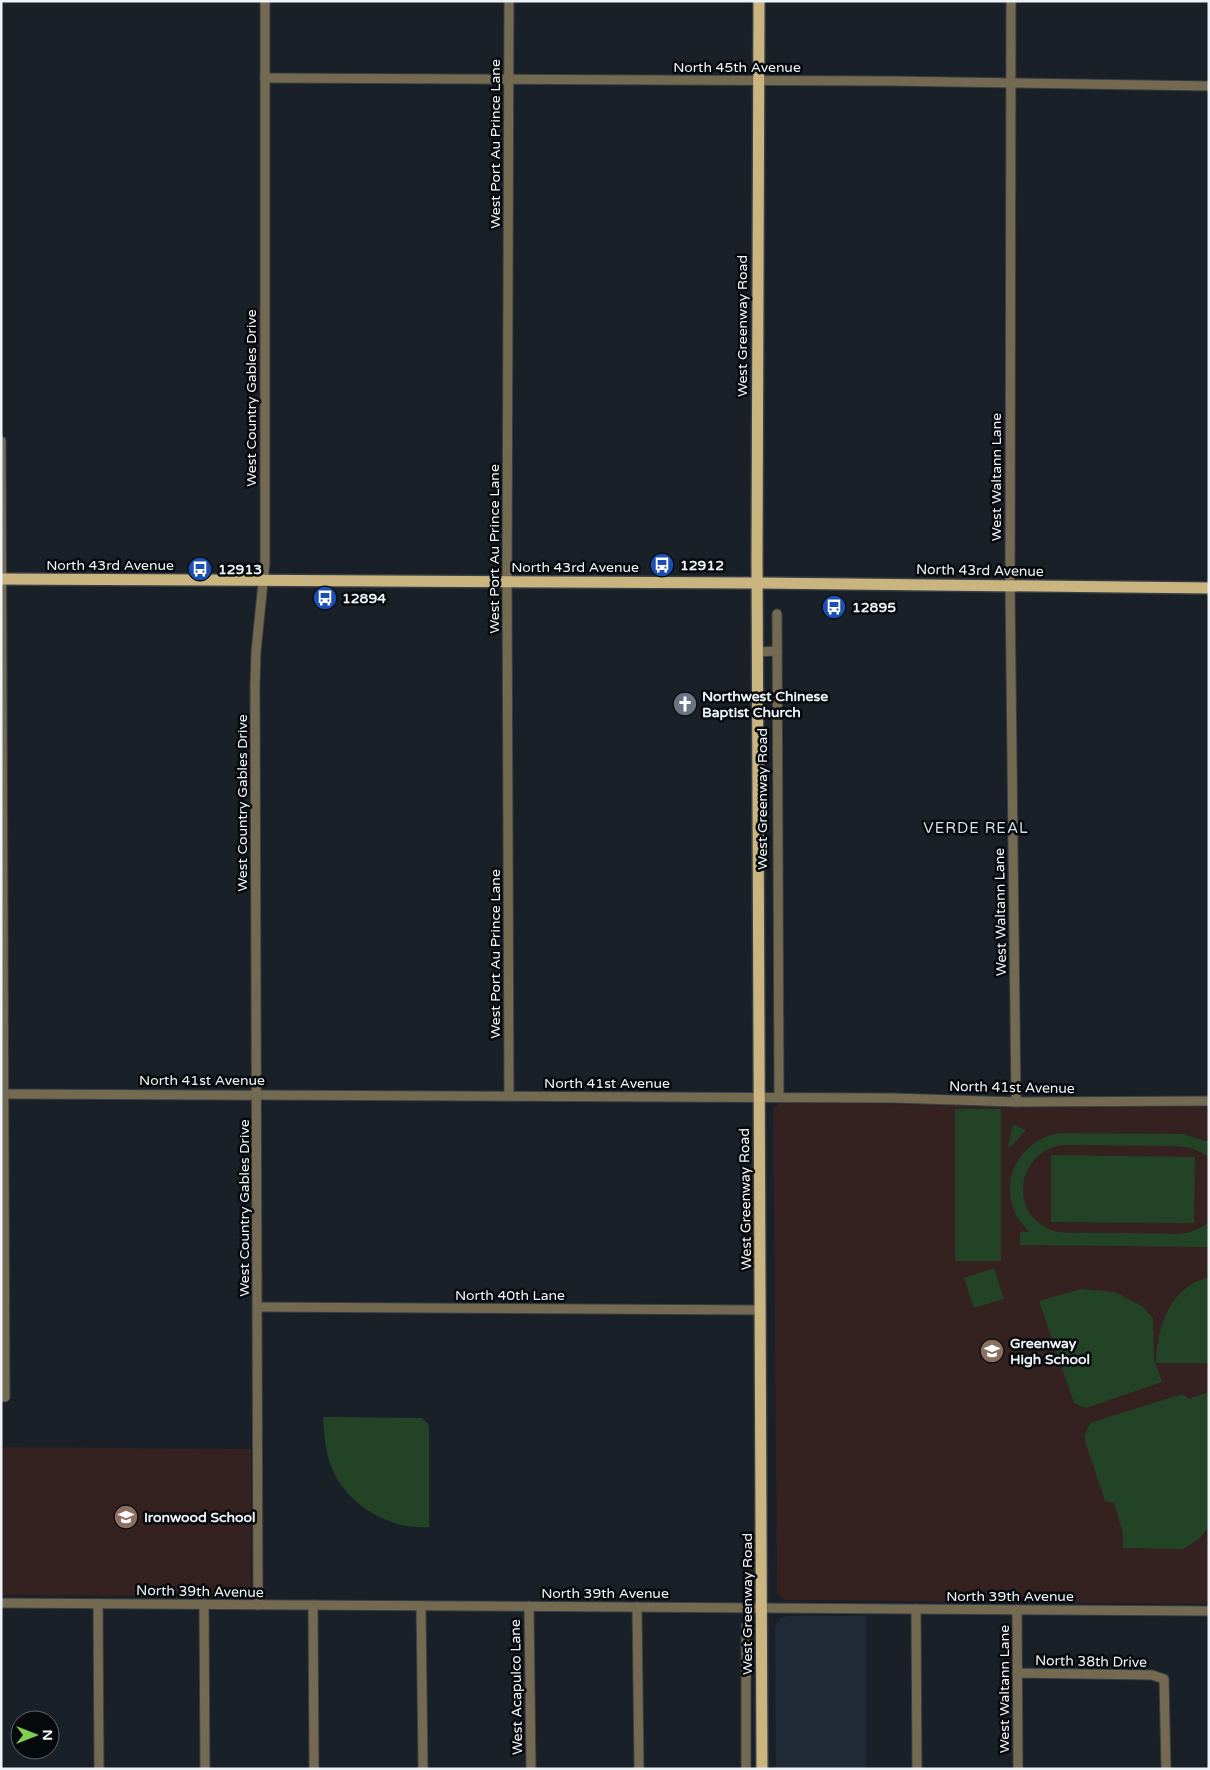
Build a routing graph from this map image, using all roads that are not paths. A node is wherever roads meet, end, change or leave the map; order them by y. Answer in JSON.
{"nodes":[{"id":1,"x":265,"y":1,"type":"edge"},
{"id":2,"x":509,"y":1,"type":"edge"},
{"id":3,"x":759,"y":1,"type":"edge"},
{"id":4,"x":1011,"y":1,"type":"edge"},
{"id":5,"x":265,"y":78,"type":"junction"},
{"id":6,"x":508,"y":80,"type":"junction"},
{"id":7,"x":759,"y":82,"type":"junction"},
{"id":8,"x":1011,"y":82,"type":"junction"},
{"id":9,"x":1209,"y":86,"type":"edge"},
{"id":10,"x":1,"y":442,"type":"edge"},
{"id":11,"x":1,"y":579,"type":"edge"},
{"id":12,"x":263,"y":580,"type":"junction"},
{"id":13,"x":507,"y":582,"type":"junction"},
{"id":14,"x":757,"y":583,"type":"junction"},
{"id":15,"x":1010,"y":586,"type":"junction"},
{"id":16,"x":1209,"y":588,"type":"edge"},
{"id":17,"x":777,"y":614,"type":"dead end"},
{"id":18,"x":777,"y":651,"type":"junction"},
{"id":19,"x":757,"y":652,"type":"junction"},
{"id":20,"x":4,"y":1094,"type":"junction"},
{"id":21,"x":257,"y":1094,"type":"junction"},
{"id":22,"x":509,"y":1096,"type":"junction"},
{"id":23,"x":779,"y":1097,"type":"junction"},
{"id":24,"x":759,"y":1098,"type":"junction"},
{"id":25,"x":1209,"y":1101,"type":"edge"},
{"id":26,"x":1016,"y":1102,"type":"junction"},
{"id":27,"x":3,"y":1195,"type":"edge"},
{"id":28,"x":258,"y":1307,"type":"junction"},
{"id":29,"x":762,"y":1310,"type":"junction"},
{"id":30,"x":5,"y":1397,"type":"dead end"},
{"id":31,"x":1,"y":1603,"type":"edge"},
{"id":32,"x":98,"y":1604,"type":"junction"},
{"id":33,"x":204,"y":1604,"type":"junction"},
{"id":34,"x":258,"y":1605,"type":"junction"},
{"id":35,"x":312,"y":1605,"type":"junction"},
{"id":36,"x":421,"y":1606,"type":"junction"},
{"id":37,"x":529,"y":1606,"type":"junction"},
{"id":38,"x":637,"y":1607,"type":"junction"},
{"id":39,"x":762,"y":1607,"type":"junction"},
{"id":40,"x":916,"y":1609,"type":"junction"},
{"id":41,"x":1017,"y":1610,"type":"junction"},
{"id":42,"x":1209,"y":1612,"type":"edge"},
{"id":43,"x":746,"y":1626,"type":"dead end"},
{"id":44,"x":1018,"y":1674,"type":"junction"},
{"id":45,"x":762,"y":1747,"type":"junction"},
{"id":46,"x":746,"y":1748,"type":"junction"},
{"id":47,"x":99,"y":1769,"type":"edge"},
{"id":48,"x":205,"y":1769,"type":"edge"},
{"id":49,"x":314,"y":1769,"type":"edge"},
{"id":50,"x":423,"y":1769,"type":"edge"},
{"id":51,"x":531,"y":1769,"type":"edge"},
{"id":52,"x":639,"y":1769,"type":"edge"},
{"id":53,"x":746,"y":1769,"type":"edge"},
{"id":54,"x":762,"y":1769,"type":"edge"},
{"id":55,"x":917,"y":1769,"type":"edge"},
{"id":56,"x":1018,"y":1769,"type":"edge"},
{"id":57,"x":1028,"y":1769,"type":"edge"},
{"id":58,"x":1166,"y":1769,"type":"edge"}],
"edges":[{"from":1,"to":5,"type":"street","name":"West Country Gables Drive"},
{"from":2,"to":6,"type":"street","name":"West Port Au Prince Lane"},
{"from":3,"to":7,"type":"main road","name":"West Greenway Road"},
{"from":4,"to":8,"type":"street","name":"West Waltann Lane"},
{"from":5,"to":6,"type":"street","name":"North 45th Avenue"},
{"from":5,"to":12,"type":"street","name":"West Country Gables Drive"},
{"from":6,"to":7,"type":"street","name":"North 45th Avenue"},
{"from":6,"to":13,"type":"street","name":"West Port Au Prince Lane"},
{"from":7,"to":8,"type":"street","name":"North 45th Avenue"},
{"from":7,"to":14,"type":"main road","name":"West Greenway Road"},
{"from":8,"to":9,"type":"street","name":"North 45th Avenue"},
{"from":8,"to":15,"type":"street","name":"West Waltann Lane"},
{"from":10,"to":11,"type":"street"},
{"from":11,"to":12,"type":"main road","name":"North 43rd Avenue"},
{"from":11,"to":20,"type":"street"},
{"from":12,"to":13,"type":"main road","name":"North 43rd Avenue"},
{"from":12,"to":21,"type":"street","name":"West Country Gables Drive"},
{"from":13,"to":14,"type":"main road","name":"North 43rd Avenue"},
{"from":13,"to":22,"type":"street","name":"West Port Au Prince Lane"},
{"from":14,"to":15,"type":"main road","name":"North 43rd Avenue"},
{"from":14,"to":19,"type":"main road","name":"West Greenway Road"},
{"from":15,"to":16,"type":"main road","name":"North 43rd Avenue"},
{"from":15,"to":26,"type":"street","name":"West Waltann Lane"},
{"from":17,"to":18,"type":"street","name":"West Greenway Road"},
{"from":18,"to":19,"type":"street"},
{"from":18,"to":23,"type":"street","name":"West Greenway Road"},
{"from":19,"to":24,"type":"main road","name":"West Greenway Road"},
{"from":20,"to":21,"type":"street","name":"North 41st Avenue"},
{"from":20,"to":27,"type":"street"},
{"from":21,"to":22,"type":"street","name":"North 41st Avenue"},
{"from":21,"to":28,"type":"street","name":"West Country Gables Drive"},
{"from":22,"to":24,"type":"street","name":"North 41st Avenue"},
{"from":23,"to":24,"type":"street","name":"North 41st Avenue"},
{"from":23,"to":26,"type":"street","name":"North 41st Avenue"},
{"from":24,"to":29,"type":"main road","name":"West Greenway Road"},
{"from":25,"to":26,"type":"street","name":"North 41st Avenue"},
{"from":27,"to":30,"type":"street"},
{"from":28,"to":29,"type":"street","name":"North 40th Lane"},
{"from":28,"to":34,"type":"street","name":"West Country Gables Drive"},
{"from":29,"to":39,"type":"main road","name":"West Greenway Road"},
{"from":31,"to":32,"type":"street","name":"North 39th Avenue"},
{"from":32,"to":33,"type":"street","name":"North 39th Avenue"},
{"from":32,"to":47,"type":"street"},
{"from":33,"to":34,"type":"street","name":"North 39th Avenue"},
{"from":33,"to":48,"type":"street"},
{"from":34,"to":35,"type":"street","name":"North 39th Avenue"},
{"from":35,"to":36,"type":"street","name":"North 39th Avenue"},
{"from":35,"to":49,"type":"street"},
{"from":36,"to":37,"type":"street","name":"North 39th Avenue"},
{"from":36,"to":50,"type":"street"},
{"from":37,"to":38,"type":"street","name":"North 39th Avenue"},
{"from":37,"to":51,"type":"street","name":"West Acapulco Lane"},
{"from":38,"to":39,"type":"street","name":"North 39th Avenue"},
{"from":38,"to":52,"type":"street"},
{"from":39,"to":40,"type":"street","name":"North 39th Avenue"},
{"from":39,"to":45,"type":"main road","name":"West Greenway Road"},
{"from":40,"to":41,"type":"street","name":"North 39th Avenue"},
{"from":40,"to":55,"type":"street"},
{"from":41,"to":42,"type":"street","name":"North 39th Avenue"},
{"from":41,"to":44,"type":"street","name":"West Waltann Lane"},
{"from":43,"to":46,"type":"street","name":"West Greenway Road"},
{"from":44,"to":56,"type":"street","name":"West Waltann Lane"},
{"from":44,"to":58,"type":"street","name":"North 38th Drive"},
{"from":45,"to":46,"type":"street"},
{"from":45,"to":54,"type":"main road","name":"West Greenway Road"},
{"from":46,"to":53,"type":"street","name":"West Greenway Road"},
{"from":56,"to":57,"type":"street","name":"West Waltann Lane"}]}
